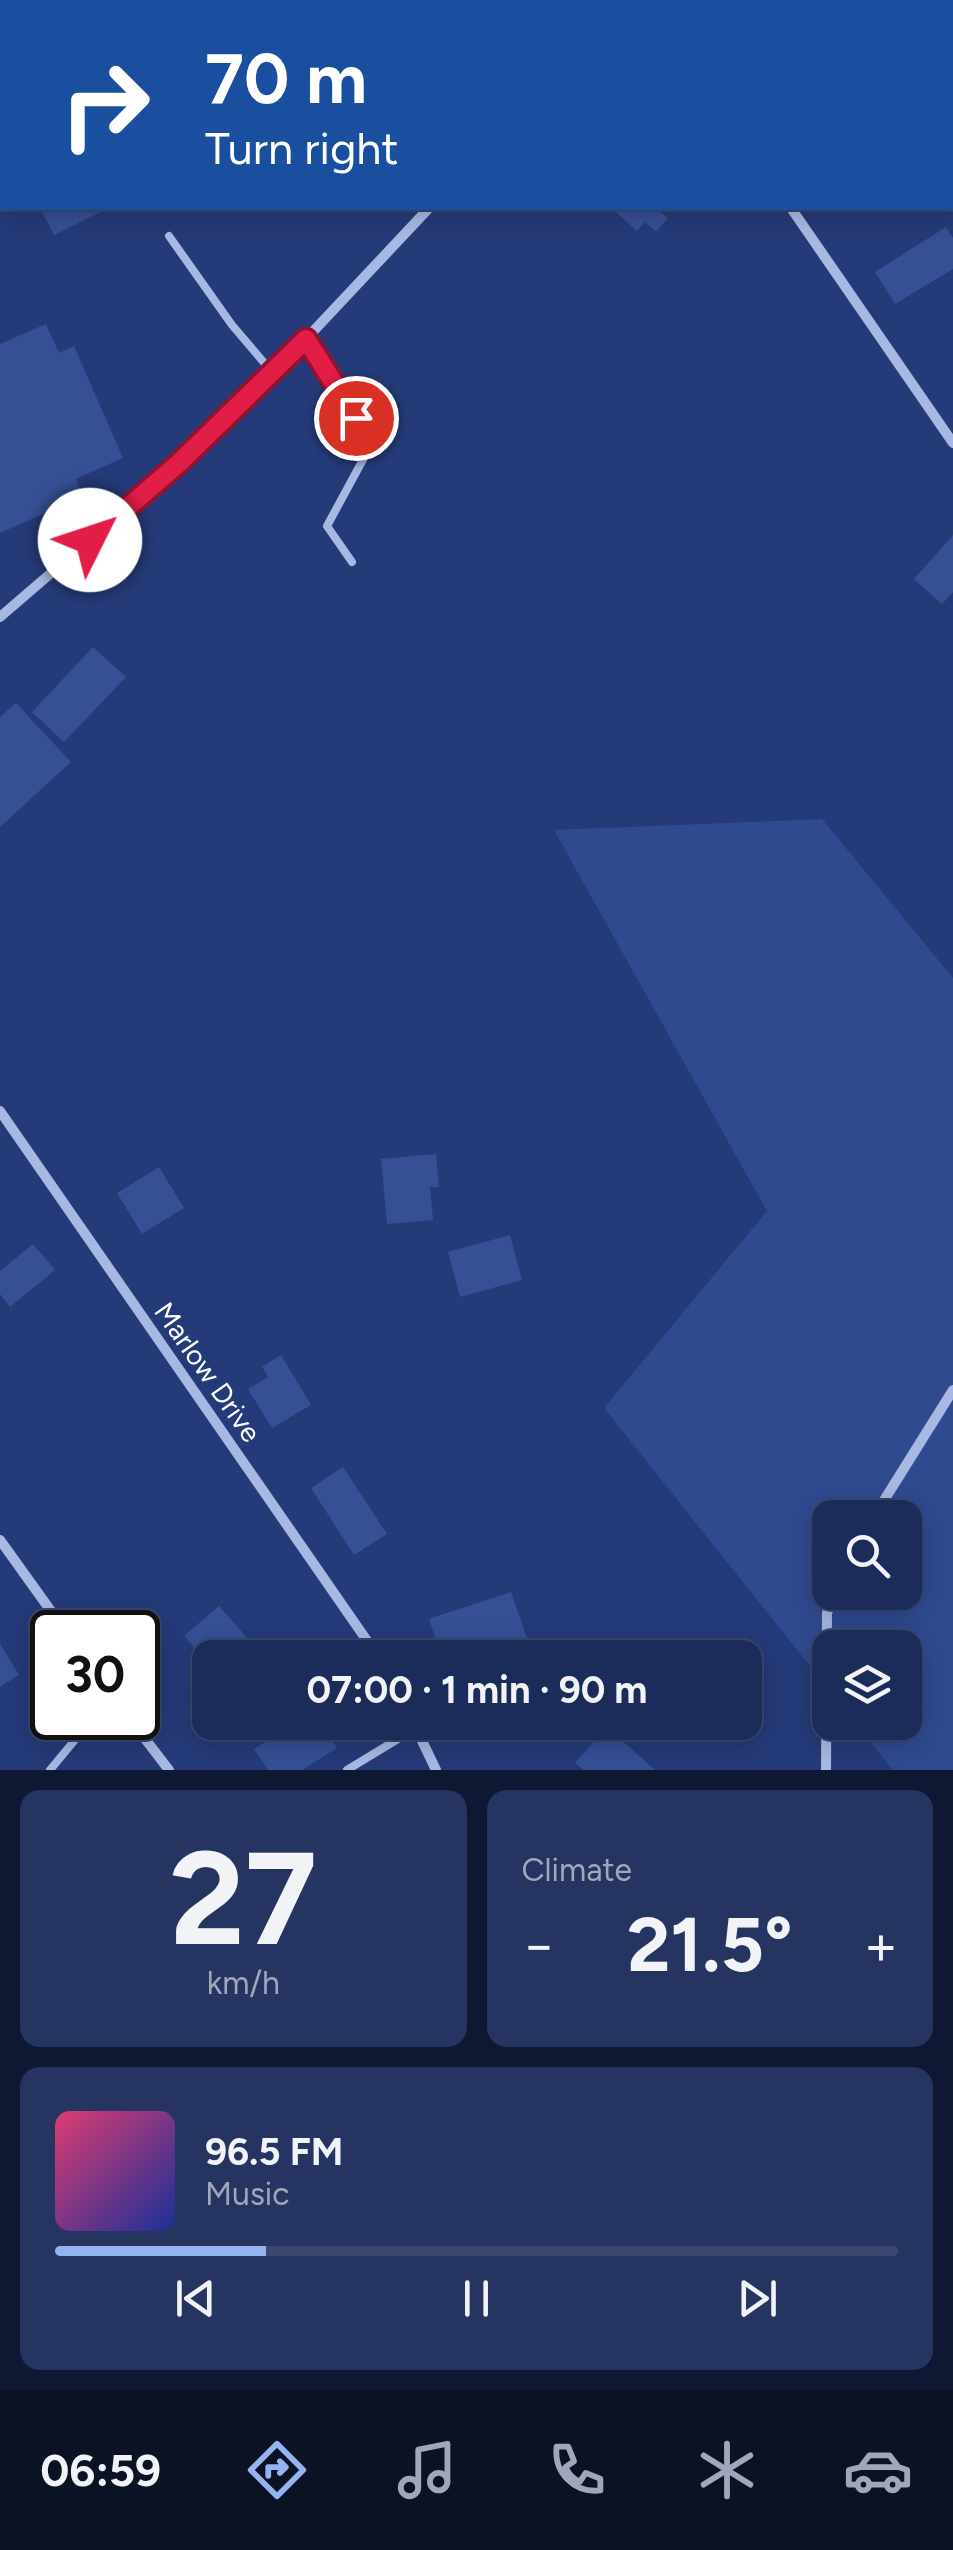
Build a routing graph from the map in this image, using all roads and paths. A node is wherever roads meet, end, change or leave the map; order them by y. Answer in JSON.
{"nodes":[{"id":1,"x":426,"y":210,"type":"edge"},
{"id":2,"x":792,"y":210,"type":"edge"},
{"id":3,"x":170,"y":236,"type":"dead end"},
{"id":4,"x":306,"y":339,"type":"junction"},
{"id":5,"x":272,"y":372,"type":"junction"},
{"id":6,"x":953,"y":442,"type":"edge"},
{"id":7,"x":352,"y":562,"type":"dead end"},
{"id":8,"x":0,"y":617,"type":"edge"},
{"id":9,"x":0,"y":1112,"type":"edge"},
{"id":10,"x":953,"y":1390,"type":"edge"},
{"id":11,"x":884,"y":1500,"type":"edge"},
{"id":12,"x":0,"y":1540,"type":"edge"},
{"id":13,"x":50,"y":1610,"type":"edge"},
{"id":14,"x":828,"y":1610,"type":"edge"},
{"id":15,"x":366,"y":1640,"type":"edge"},
{"id":16,"x":75,"y":1740,"type":"edge"},
{"id":17,"x":146,"y":1740,"type":"edge"},
{"id":18,"x":392,"y":1740,"type":"edge"},
{"id":19,"x":421,"y":1740,"type":"edge"},
{"id":20,"x":50,"y":1770,"type":"edge"},
{"id":21,"x":169,"y":1770,"type":"edge"},
{"id":22,"x":347,"y":1770,"type":"edge"},
{"id":23,"x":436,"y":1770,"type":"edge"},
{"id":24,"x":826,"y":1770,"type":"edge"}],
"edges":[{"from":1,"to":4,"type":"street"},
{"from":2,"to":6,"type":"street"},
{"from":3,"to":5,"type":"lane"},
{"from":4,"to":5,"type":"street"},
{"from":4,"to":7,"type":"lane"},
{"from":5,"to":8,"type":"street"},
{"from":9,"to":15,"type":"street","name":"Marlow Drive"},
{"from":10,"to":11,"type":"street"},
{"from":12,"to":13,"type":"street"},
{"from":14,"to":24,"type":"street"},
{"from":16,"to":20,"type":"lane"},
{"from":17,"to":21,"type":"street"},
{"from":18,"to":22,"type":"lane"},
{"from":19,"to":23,"type":"street"}]}
